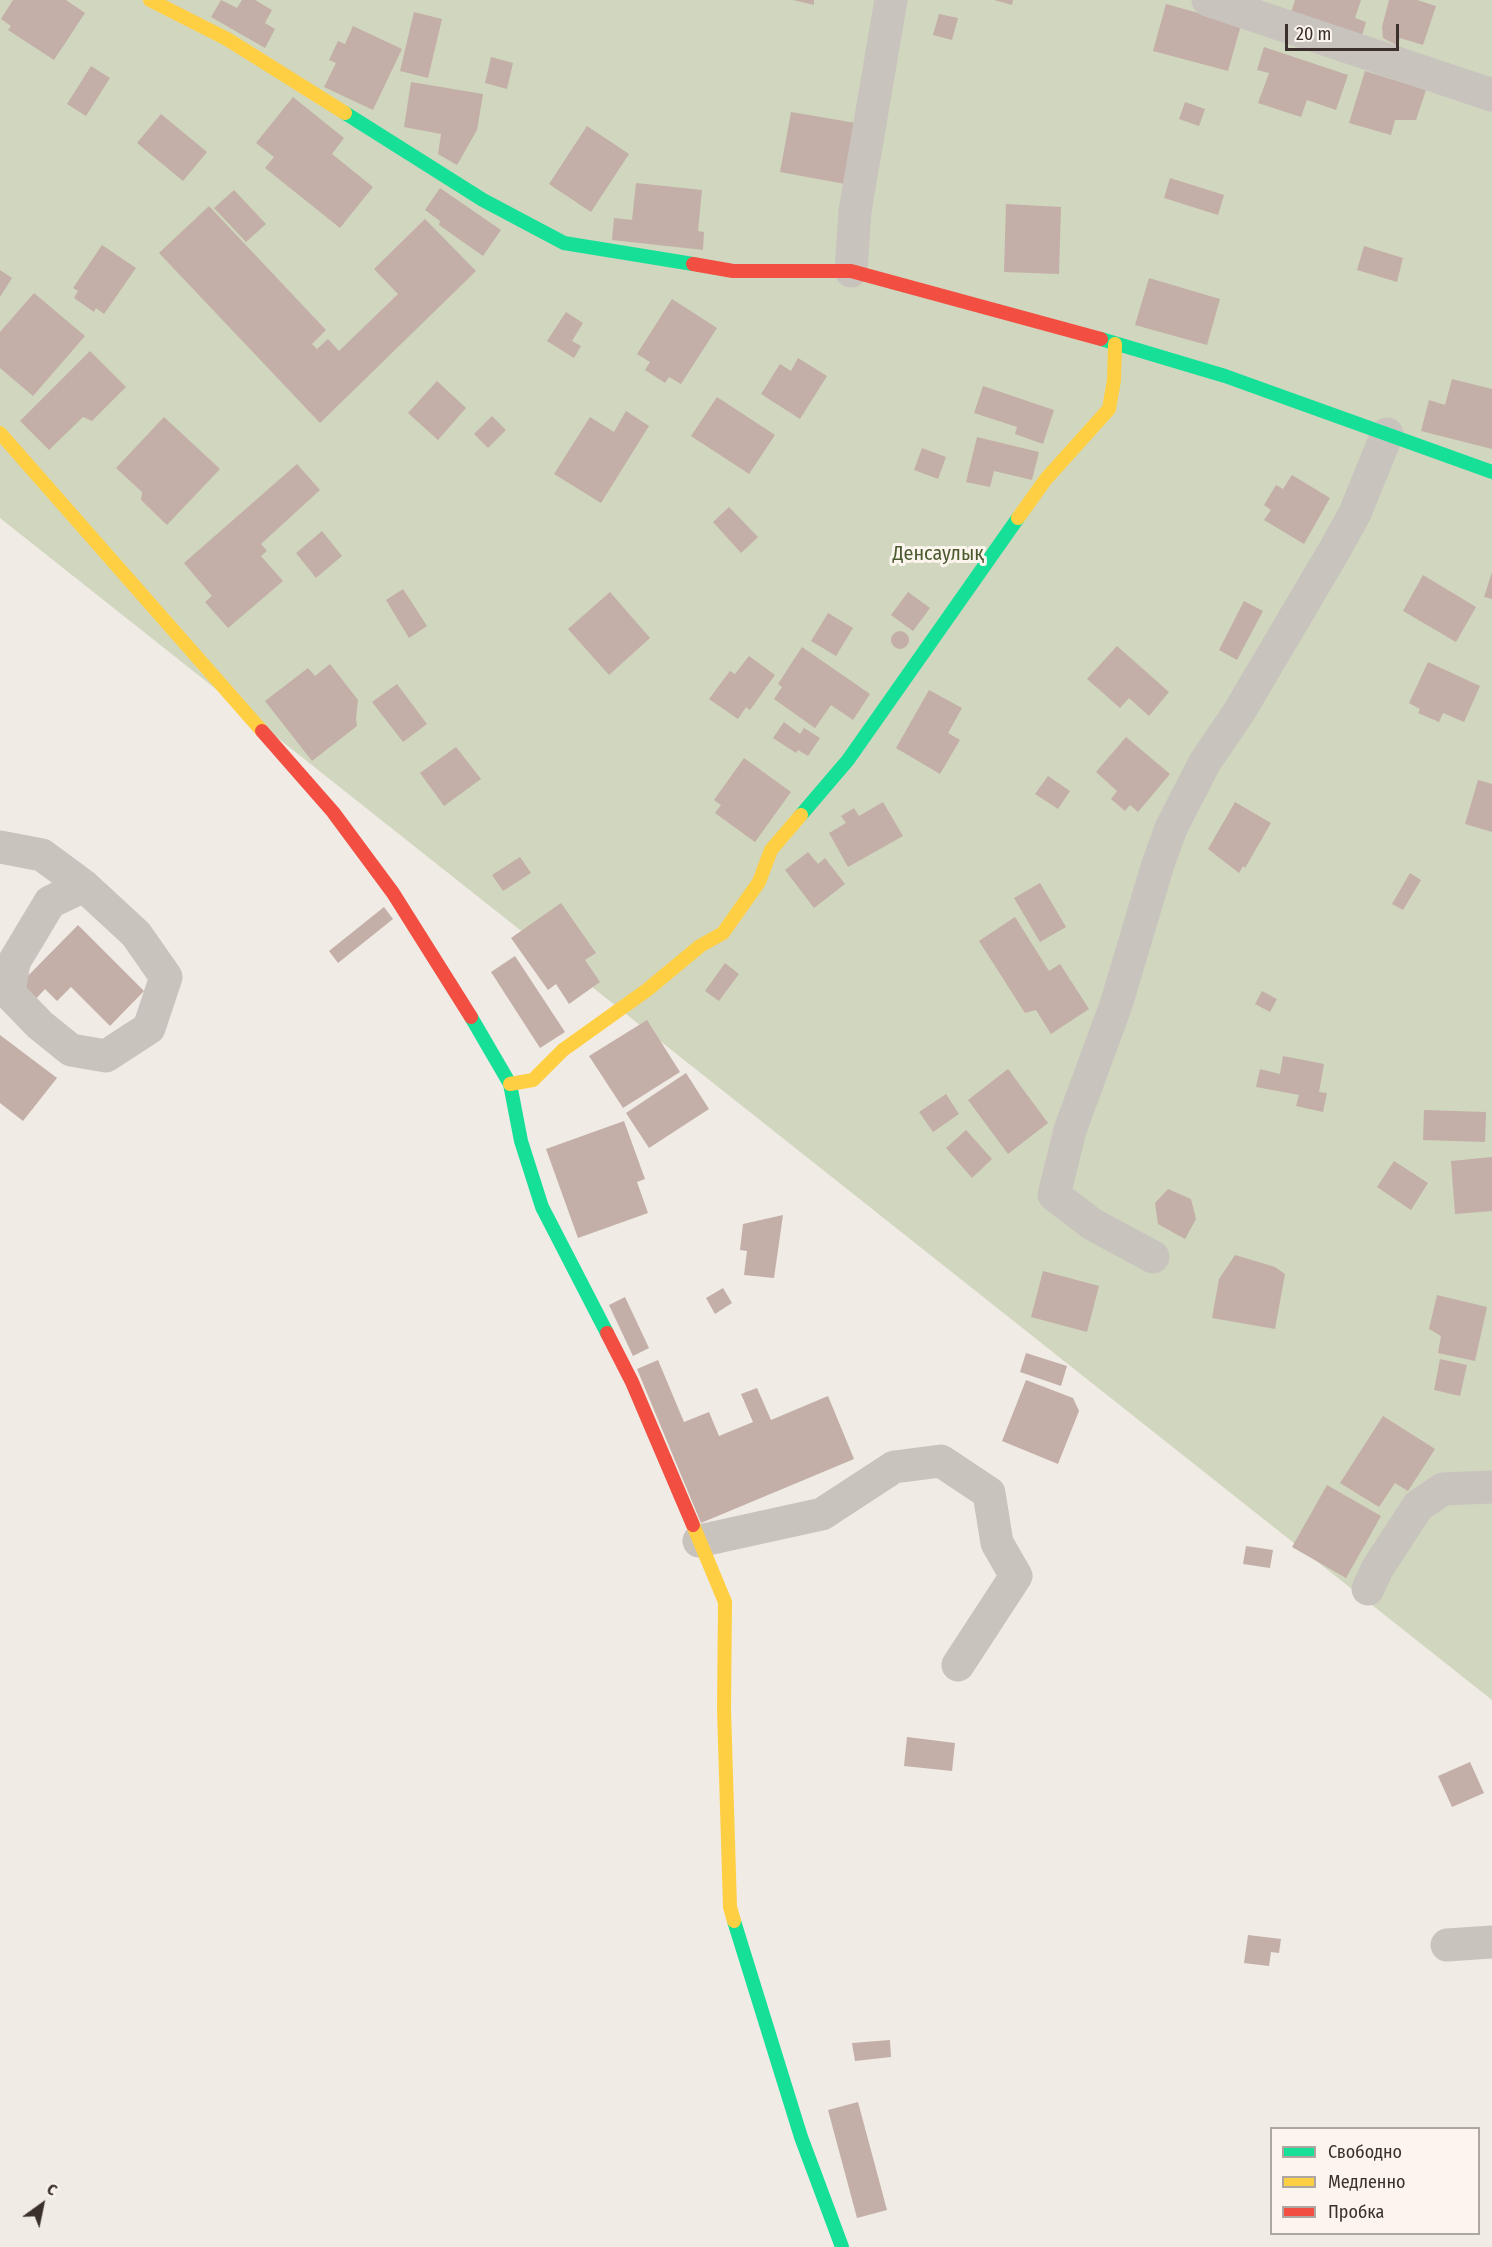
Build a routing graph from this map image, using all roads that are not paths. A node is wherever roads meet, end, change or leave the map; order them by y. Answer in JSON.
{"nodes":[{"id":1,"x":150,"y":0,"type":"edge"},
{"id":2,"x":891,"y":0,"type":"edge"},
{"id":3,"x":1208,"y":0,"type":"edge"},
{"id":4,"x":1492,"y":95,"type":"edge"},
{"id":5,"x":851,"y":271,"type":"junction"},
{"id":6,"x":1115,"y":344,"type":"junction"},
{"id":7,"x":0,"y":433,"type":"edge"},
{"id":8,"x":1387,"y":434,"type":"junction"},
{"id":9,"x":1492,"y":472,"type":"edge"},
{"id":10,"x":0,"y":847,"type":"edge"},
{"id":11,"x":84,"y":886,"type":"junction"},
{"id":12,"x":510,"y":1084,"type":"junction"},
{"id":13,"x":1153,"y":1257,"type":"dead end"},
{"id":14,"x":1492,"y":1487,"type":"edge"},
{"id":15,"x":699,"y":1541,"type":"junction"},
{"id":16,"x":1368,"y":1589,"type":"dead end"},
{"id":17,"x":958,"y":1665,"type":"dead end"},
{"id":18,"x":1492,"y":1942,"type":"edge"},
{"id":19,"x":1447,"y":1945,"type":"dead end"},
{"id":20,"x":842,"y":2247,"type":"edge"}],
"edges":[{"from":1,"to":5,"type":"street"},
{"from":2,"to":5,"type":"street"},
{"from":3,"to":4,"type":"street"},
{"from":5,"to":6,"type":"street"},
{"from":6,"to":8,"type":"street"},
{"from":6,"to":12,"type":"street"},
{"from":7,"to":12,"type":"street"},
{"from":8,"to":9,"type":"street"},
{"from":8,"to":13,"type":"street"},
{"from":10,"to":11,"type":"street"},
{"from":11,"to":11,"type":"street"},
{"from":12,"to":15,"type":"street"},
{"from":14,"to":16,"type":"street"},
{"from":15,"to":17,"type":"street"},
{"from":15,"to":20,"type":"street"},
{"from":18,"to":19,"type":"street"}]}
